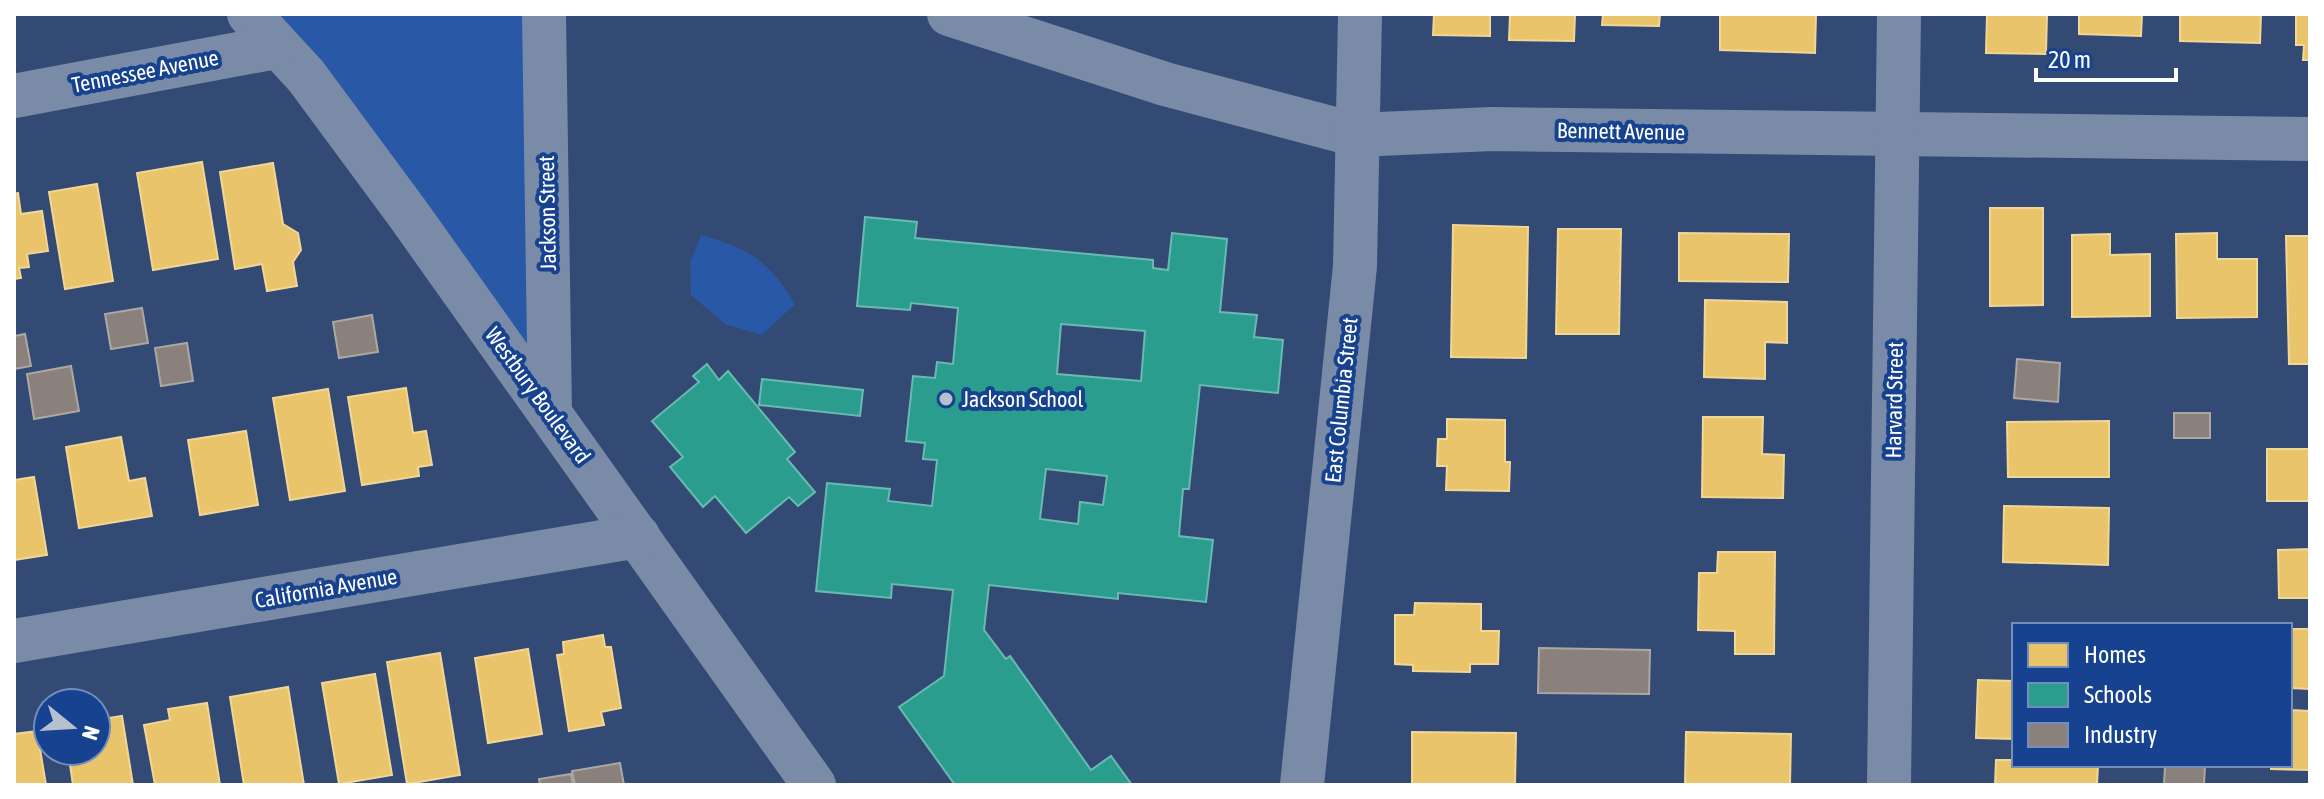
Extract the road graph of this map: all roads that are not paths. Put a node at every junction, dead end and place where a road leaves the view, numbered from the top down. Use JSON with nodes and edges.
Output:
{"nodes":[{"id":1,"x":544,"y":14,"type":"edge"},
{"id":2,"x":949,"y":14,"type":"edge"},
{"id":3,"x":1360,"y":14,"type":"edge"},
{"id":4,"x":1899,"y":14,"type":"edge"},
{"id":5,"x":263,"y":30,"type":"edge"},
{"id":6,"x":14,"y":96,"type":"edge"},
{"id":7,"x":1357,"y":135,"type":"junction"},
{"id":8,"x":1898,"y":135,"type":"junction"},
{"id":9,"x":2310,"y":139,"type":"edge"},
{"id":10,"x":550,"y":412,"type":"junction"},
{"id":11,"x":638,"y":536,"type":"junction"},
{"id":12,"x":14,"y":641,"type":"edge"},
{"id":13,"x":814,"y":785,"type":"edge"},
{"id":14,"x":1302,"y":785,"type":"edge"},
{"id":15,"x":1889,"y":785,"type":"edge"}],
"edges":[{"from":1,"to":10,"type":"street","name":"Jackson Street"},
{"from":2,"to":7,"type":"street","name":"Bennett Avenue"},
{"from":3,"to":7,"type":"street","name":"East Columbia Street"},
{"from":4,"to":8,"type":"street","name":"Harvard Street"},
{"from":5,"to":6,"type":"street","name":"Tennessee Avenue"},
{"from":5,"to":10,"type":"street","name":"Westbury Boulevard"},
{"from":7,"to":8,"type":"street","name":"Bennett Avenue"},
{"from":7,"to":14,"type":"street","name":"East Columbia Street"},
{"from":8,"to":9,"type":"street","name":"Bennett Avenue"},
{"from":8,"to":15,"type":"street","name":"Harvard Street"},
{"from":10,"to":11,"type":"street","name":"Westbury Boulevard"},
{"from":11,"to":12,"type":"street","name":"California Avenue"},
{"from":11,"to":13,"type":"street","name":"Westbury Boulevard"}]}
